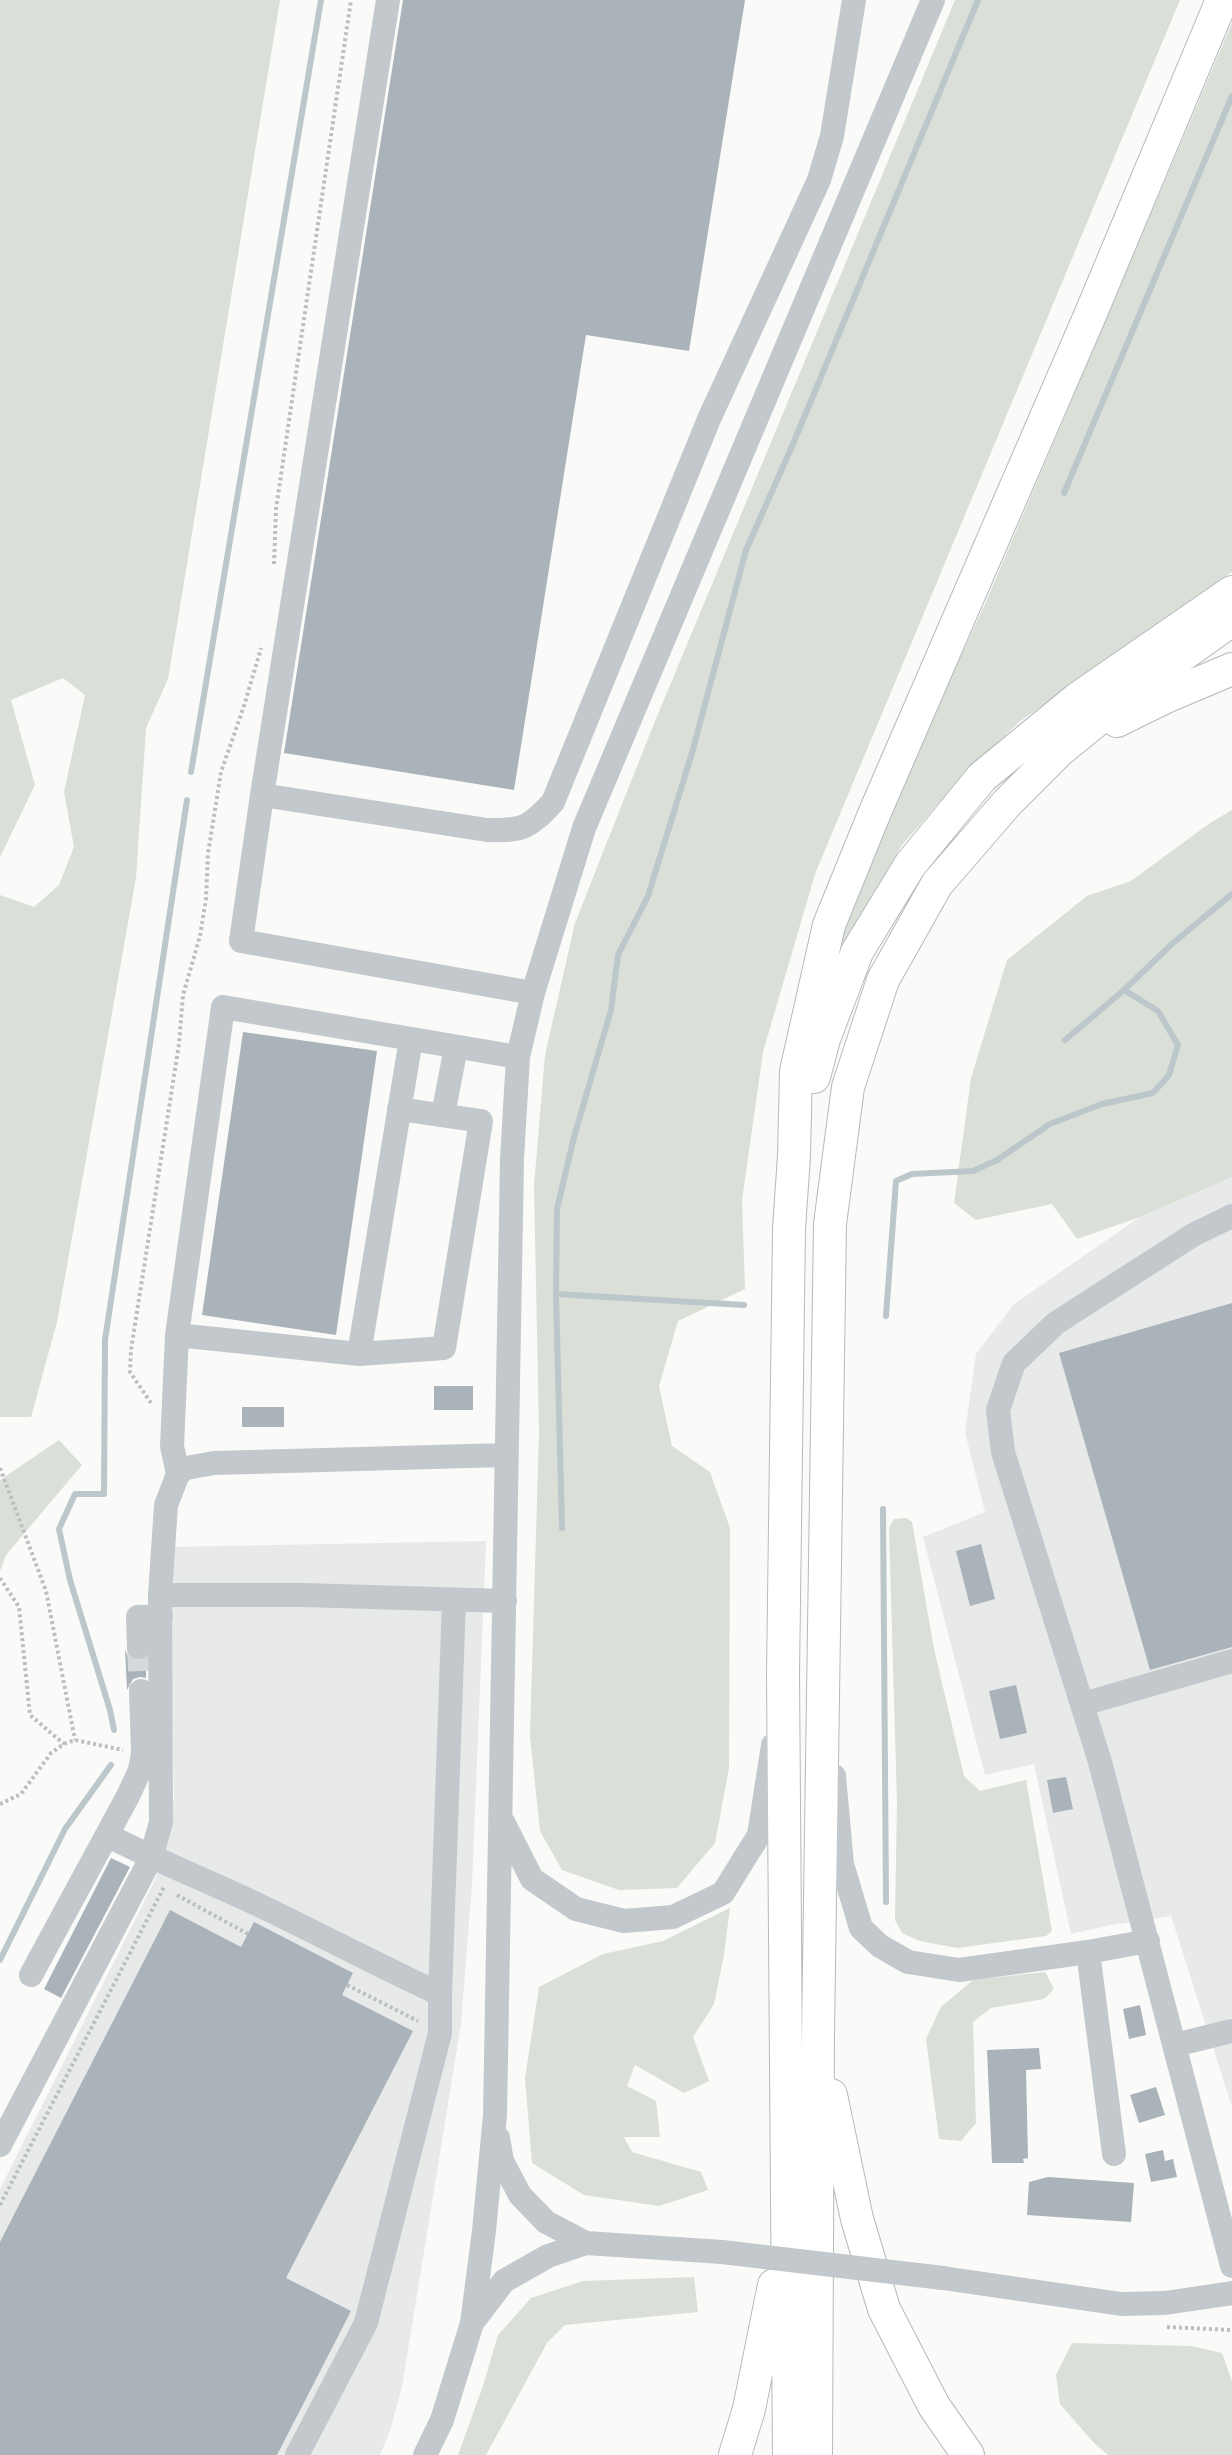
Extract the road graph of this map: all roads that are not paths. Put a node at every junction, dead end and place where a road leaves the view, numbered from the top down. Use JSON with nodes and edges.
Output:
{"nodes":[{"id":1,"x":388,"y":0,"type":"edge"},
{"id":2,"x":854,"y":0,"type":"edge"},
{"id":3,"x":933,"y":0,"type":"edge"},
{"id":4,"x":1222,"y":0,"type":"edge"},
{"id":5,"x":1232,"y":592,"type":"edge"},
{"id":6,"x":1232,"y":620,"type":"edge"},
{"id":7,"x":1232,"y":669,"type":"edge"},
{"id":8,"x":1060,"y":750,"type":"junction"},
{"id":9,"x":262,"y":795,"type":"junction"},
{"id":10,"x":533,"y":993,"type":"junction"},
{"id":11,"x":411,"y":1039,"type":"junction"},
{"id":12,"x":456,"y":1047,"type":"junction"},
{"id":13,"x":518,"y":1057,"type":"junction"},
{"id":14,"x":399,"y":1108,"type":"junction"},
{"id":15,"x":442,"y":1115,"type":"junction"},
{"id":16,"x":795,"y":1156,"type":"junction"},
{"id":17,"x":1232,"y":1216,"type":"edge"},
{"id":18,"x":177,"y":1335,"type":"junction"},
{"id":19,"x":359,"y":1354,"type":"junction"},
{"id":20,"x":506,"y":1455,"type":"junction"},
{"id":21,"x":178,"y":1474,"type":"junction"},
{"id":22,"x":454,"y":1600,"type":"junction"},
{"id":23,"x":505,"y":1601,"type":"junction"},
{"id":24,"x":160,"y":1605,"type":"junction"},
{"id":25,"x":139,"y":1647,"type":"tunnel mouth"},
{"id":26,"x":1232,"y":1661,"type":"edge"},
{"id":27,"x":824,"y":1662,"type":"junction"},
{"id":28,"x":783,"y":1674,"type":"junction"},
{"id":29,"x":141,"y":1691,"type":"tunnel mouth"},
{"id":30,"x":1083,"y":1704,"type":"junction"},
{"id":31,"x":502,"y":1820,"type":"junction"},
{"id":32,"x":107,"y":1835,"type":"junction"},
{"id":33,"x":151,"y":1858,"type":"junction"},
{"id":34,"x":1148,"y":1941,"type":"junction"},
{"id":35,"x":1088,"y":1952,"type":"junction"},
{"id":36,"x":31,"y":1975,"type":"dead end"},
{"id":37,"x":440,"y":1994,"type":"junction"},
{"id":38,"x":1232,"y":2031,"type":"edge"},
{"id":39,"x":818,"y":2034,"type":"junction"},
{"id":40,"x":1175,"y":2045,"type":"junction"},
{"id":41,"x":495,"y":2115,"type":"junction"},
{"id":42,"x":0,"y":2145,"type":"edge"},
{"id":43,"x":1114,"y":2154,"type":"dead end"},
{"id":44,"x":786,"y":2225,"type":"junction"},
{"id":45,"x":586,"y":2243,"type":"junction"},
{"id":46,"x":1232,"y":2266,"type":"edge"},
{"id":47,"x":1232,"y":2293,"type":"edge"},
{"id":48,"x":472,"y":2323,"type":"junction"},
{"id":49,"x":297,"y":2455,"type":"edge"},
{"id":50,"x":424,"y":2455,"type":"edge"},
{"id":51,"x":735,"y":2455,"type":"edge"},
{"id":52,"x":789,"y":2455,"type":"edge"},
{"id":53,"x":816,"y":2455,"type":"edge"},
{"id":54,"x":968,"y":2455,"type":"edge"}],
"edges":[{"from":1,"to":9,"type":"street"},
{"from":2,"to":9,"type":"street"},
{"from":3,"to":10,"type":"street"},
{"from":4,"to":16,"type":"main road"},
{"from":5,"to":16,"type":"main road"},
{"from":6,"to":8,"type":"main road"},
{"from":7,"to":8,"type":"main road"},
{"from":8,"to":27,"type":"main road"},
{"from":9,"to":10,"type":"street"},
{"from":10,"to":13,"type":"street"},
{"from":11,"to":12,"type":"street"},
{"from":11,"to":14,"type":"street"},
{"from":11,"to":18,"type":"street"},
{"from":12,"to":13,"type":"street"},
{"from":12,"to":15,"type":"street"},
{"from":13,"to":20,"type":"street"},
{"from":14,"to":15,"type":"street"},
{"from":14,"to":19,"type":"street"},
{"from":15,"to":19,"type":"street"},
{"from":16,"to":28,"type":"main road"},
{"from":17,"to":30,"type":"street"},
{"from":18,"to":19,"type":"street"},
{"from":18,"to":21,"type":"street"},
{"from":20,"to":21,"type":"street"},
{"from":20,"to":23,"type":"street"},
{"from":21,"to":24,"type":"street"},
{"from":22,"to":23,"type":"street"},
{"from":22,"to":24,"type":"street"},
{"from":22,"to":37,"type":"street"},
{"from":23,"to":31,"type":"street"},
{"from":24,"to":25,"type":"street"},
{"from":24,"to":33,"type":"street"},
{"from":26,"to":30,"type":"street"},
{"from":27,"to":35,"type":"street"},
{"from":27,"to":39,"type":"main road"},
{"from":28,"to":31,"type":"street"},
{"from":28,"to":44,"type":"main road"},
{"from":29,"to":32,"type":"street"},
{"from":30,"to":34,"type":"street"},
{"from":31,"to":41,"type":"street"},
{"from":32,"to":33,"type":"street"},
{"from":32,"to":36,"type":"street"},
{"from":33,"to":37,"type":"street"},
{"from":33,"to":42,"type":"street"},
{"from":34,"to":35,"type":"street"},
{"from":34,"to":40,"type":"street"},
{"from":35,"to":43,"type":"street"},
{"from":37,"to":49,"type":"street"},
{"from":38,"to":40,"type":"street"},
{"from":39,"to":53,"type":"main road"},
{"from":39,"to":54,"type":"main road"},
{"from":40,"to":46,"type":"street"},
{"from":41,"to":45,"type":"street"},
{"from":41,"to":48,"type":"street"},
{"from":44,"to":51,"type":"main road"},
{"from":44,"to":52,"type":"main road"},
{"from":45,"to":47,"type":"street","bridge":true},
{"from":45,"to":48,"type":"street"},
{"from":48,"to":50,"type":"street"}]}
